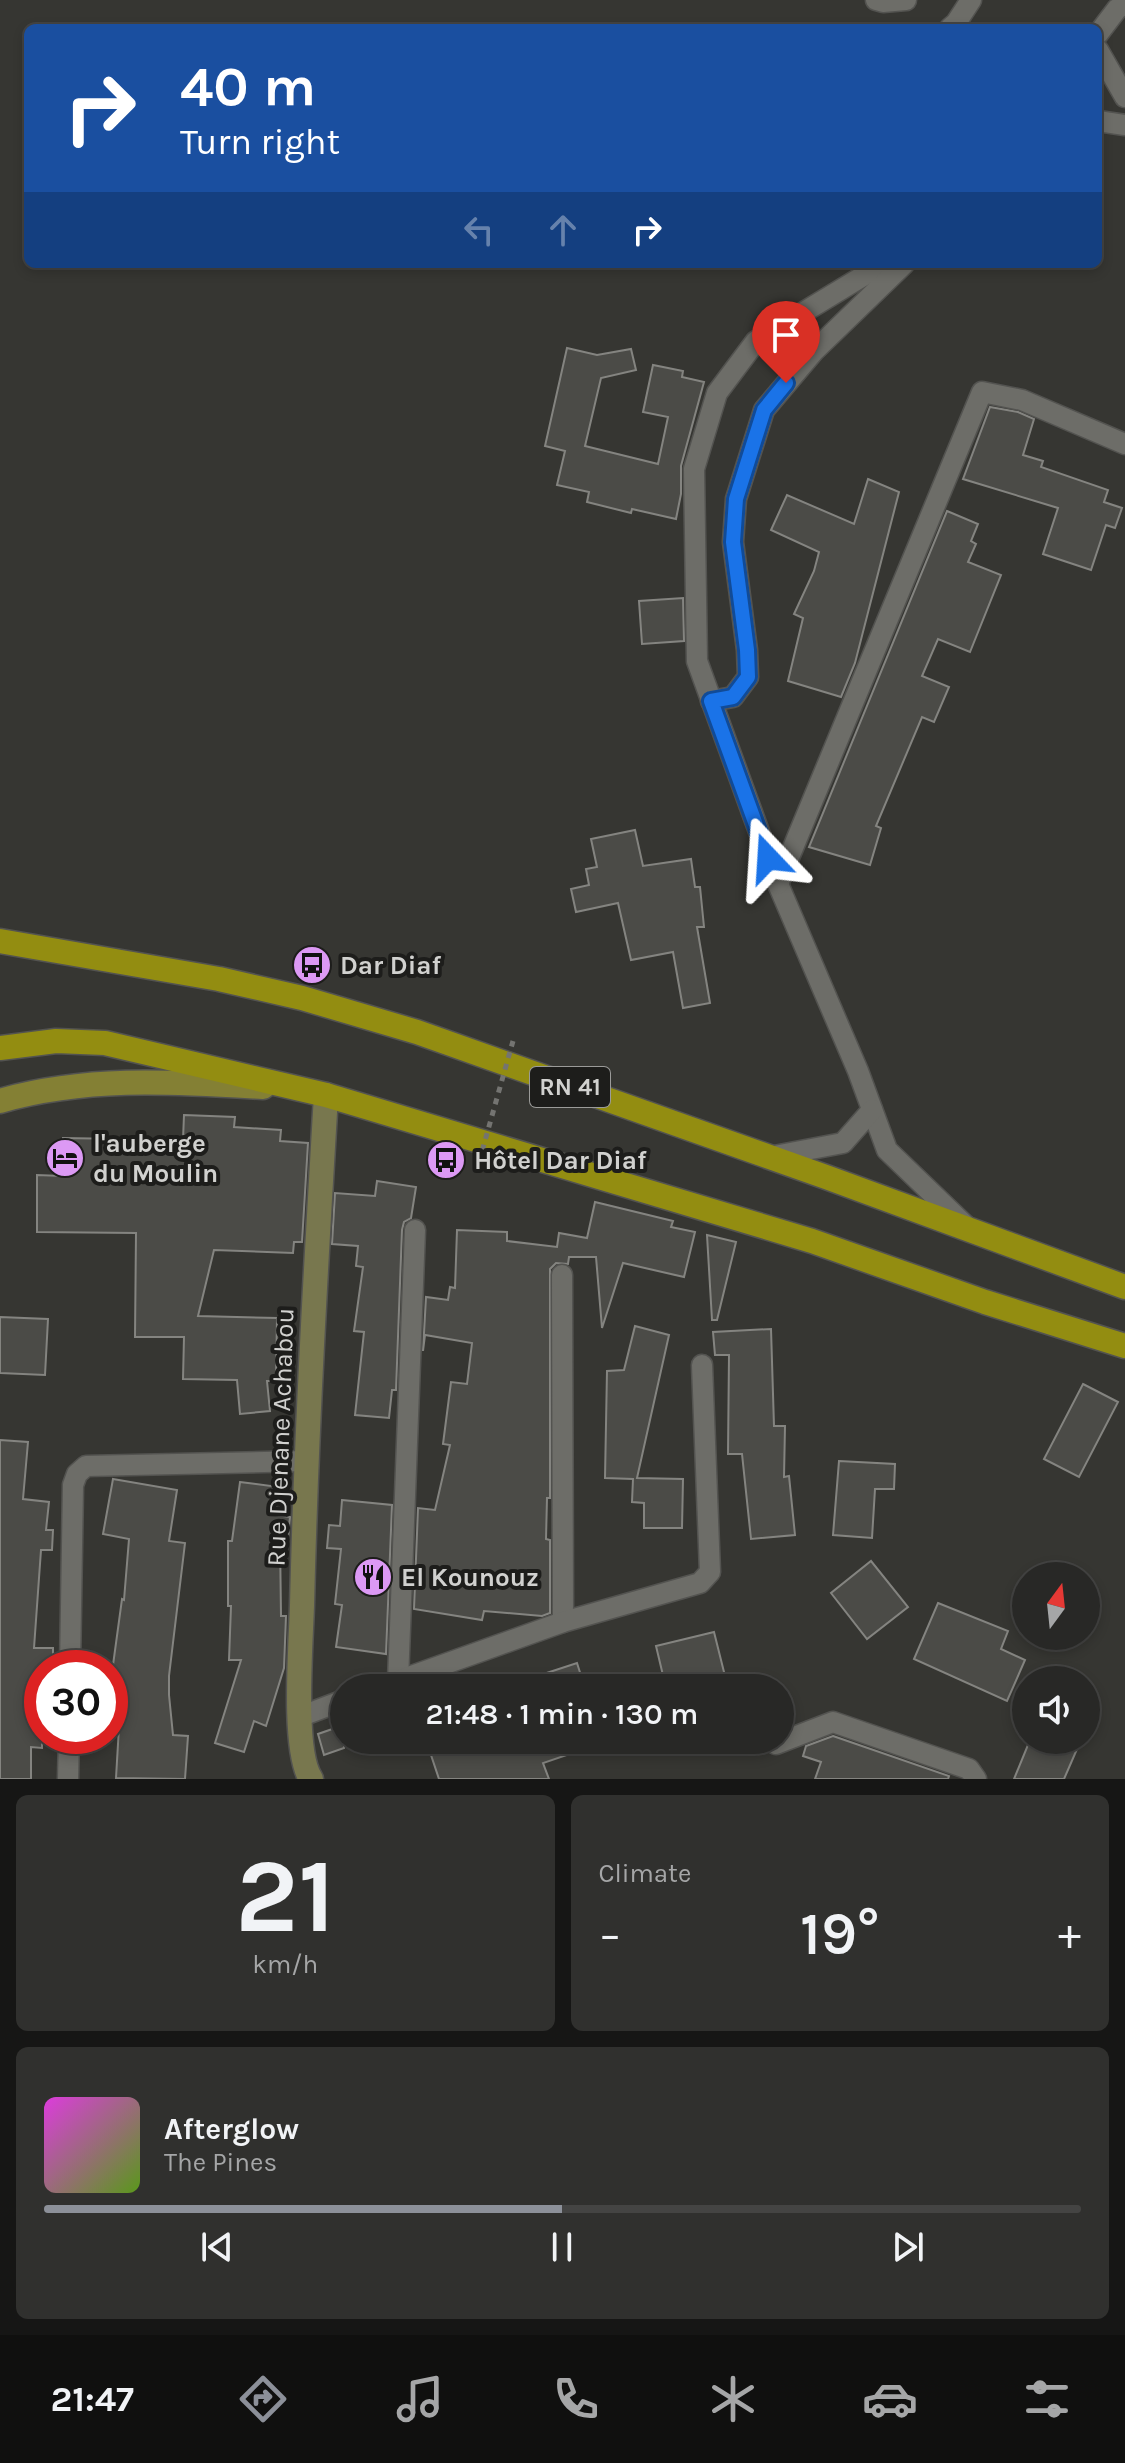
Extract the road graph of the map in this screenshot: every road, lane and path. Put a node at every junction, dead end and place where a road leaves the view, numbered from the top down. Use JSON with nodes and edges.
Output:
{"nodes":[{"id":1,"x":876,"y":0,"type":"edge"},
{"id":2,"x":906,"y":0,"type":"edge"},
{"id":3,"x":971,"y":0,"type":"edge"},
{"id":4,"x":1119,"y":9,"type":"edge"},
{"id":5,"x":953,"y":24,"type":"edge"},
{"id":6,"x":1102,"y":29,"type":"edge"},
{"id":7,"x":1102,"y":57,"type":"edge"},
{"id":8,"x":1125,"y":97,"type":"edge"},
{"id":9,"x":1102,"y":122,"type":"edge"},
{"id":10,"x":1125,"y":125,"type":"edge"},
{"id":11,"x":876,"y":268,"type":"edge"},
{"id":12,"x":900,"y":268,"type":"edge"},
{"id":13,"x":1125,"y":444,"type":"edge"},
{"id":14,"x":711,"y":701,"type":"junction"},
{"id":15,"x":778,"y":884,"type":"junction"},
{"id":16,"x":0,"y":941,"type":"edge"},
{"id":17,"x":513,"y":1041,"type":"dead end"},
{"id":18,"x":0,"y":1048,"type":"edge"},
{"id":19,"x":301,"y":1089,"type":"junction"},
{"id":20,"x":326,"y":1095,"type":"junction"},
{"id":21,"x":0,"y":1101,"type":"edge"},
{"id":22,"x":872,"y":1110,"type":"junction"},
{"id":23,"x":769,"y":1157,"type":"junction"},
{"id":24,"x":479,"y":1162,"type":"dead end"},
{"id":25,"x":415,"y":1230,"type":"dead end"},
{"id":26,"x":971,"y":1231,"type":"junction"},
{"id":27,"x":562,"y":1275,"type":"dead end"},
{"id":28,"x":1125,"y":1287,"type":"edge"},
{"id":29,"x":1125,"y":1346,"type":"edge"},
{"id":30,"x":702,"y":1365,"type":"dead end"},
{"id":31,"x":306,"y":1461,"type":"junction"},
{"id":32,"x":563,"y":1622,"type":"junction"},
{"id":33,"x":70,"y":1650,"type":"edge"},
{"id":34,"x":398,"y":1674,"type":"edge"},
{"id":35,"x":418,"y":1674,"type":"edge"},
{"id":36,"x":330,"y":1705,"type":"edge"},
{"id":37,"x":299,"y":1717,"type":"junction"},
{"id":38,"x":794,"y":1737,"type":"edge"},
{"id":39,"x":69,"y":1754,"type":"edge"},
{"id":40,"x":302,"y":1776,"type":"edge"},
{"id":41,"x":68,"y":1779,"type":"edge"},
{"id":42,"x":976,"y":1779,"type":"edge"}],
"edges":[{"from":1,"to":2,"type":"street"},
{"from":3,"to":5,"type":"street"},
{"from":4,"to":6,"type":"street"},
{"from":7,"to":8,"type":"street"},
{"from":9,"to":10,"type":"street"},
{"from":11,"to":14,"type":"street"},
{"from":12,"to":14,"type":"street"},
{"from":13,"to":15,"type":"street"},
{"from":14,"to":15,"type":"street"},
{"from":15,"to":22,"type":"street"},
{"from":16,"to":23,"type":"highway","number":"RN 41"},
{"from":17,"to":24,"type":"path","bridge":true},
{"from":18,"to":19,"type":"highway"},
{"from":19,"to":20,"type":"highway"},
{"from":19,"to":21,"type":"main road"},
{"from":20,"to":29,"type":"highway"},
{"from":20,"to":31,"type":"main road","name":"Rue Djenane Achabou"},
{"from":22,"to":23,"type":"street"},
{"from":22,"to":26,"type":"street"},
{"from":23,"to":26,"type":"highway","number":"RN 41"},
{"from":25,"to":34,"type":"street"},
{"from":26,"to":28,"type":"highway","number":"RN 41"},
{"from":27,"to":32,"type":"street"},
{"from":30,"to":32,"type":"street"},
{"from":31,"to":33,"type":"street"},
{"from":31,"to":37,"type":"main road","name":"Rue Djenane Achabou"},
{"from":32,"to":35,"type":"street"},
{"from":36,"to":37,"type":"street"},
{"from":37,"to":40,"type":"main road","name":"Rue Djenane Achabou"},
{"from":38,"to":42,"type":"street"},
{"from":39,"to":41,"type":"street"}]}
